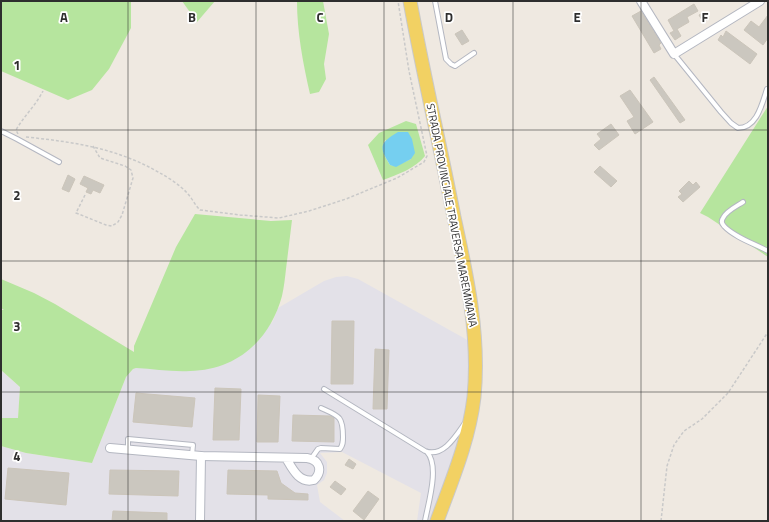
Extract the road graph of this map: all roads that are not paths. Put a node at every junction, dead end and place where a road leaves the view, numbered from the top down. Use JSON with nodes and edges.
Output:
{"nodes":[{"id":1,"x":410,"y":1,"type":"edge"},
{"id":2,"x":435,"y":1,"type":"edge"},
{"id":3,"x":641,"y":1,"type":"edge"},
{"id":4,"x":760,"y":1,"type":"edge"},
{"id":5,"x":474,"y":53,"type":"dead end"},
{"id":6,"x":674,"y":54,"type":"junction"},
{"id":7,"x":767,"y":89,"type":"dead end"},
{"id":8,"x":1,"y":131,"type":"edge"},
{"id":9,"x":59,"y":162,"type":"dead end"},
{"id":10,"x":743,"y":202,"type":"dead end"},
{"id":11,"x":768,"y":252,"type":"edge"},
{"id":12,"x":324,"y":389,"type":"dead end"},
{"id":13,"x":321,"y":408,"type":"dead end"},
{"id":14,"x":471,"y":416,"type":"junction"},
{"id":15,"x":110,"y":448,"type":"dead end"},
{"id":16,"x":425,"y":451,"type":"junction"},
{"id":17,"x":201,"y":456,"type":"junction"},
{"id":18,"x":286,"y":458,"type":"junction"},
{"id":19,"x":311,"y":458,"type":"junction"},
{"id":20,"x":200,"y":521,"type":"edge"},
{"id":21,"x":425,"y":521,"type":"edge"},
{"id":22,"x":438,"y":521,"type":"edge"}],
"edges":[{"from":1,"to":14,"type":"main road","name":"STRADA PROVINCIALE TRAVERSA MAREMMANA"},
{"from":2,"to":5,"type":"lane"},
{"from":3,"to":6,"type":"street"},
{"from":4,"to":6,"type":"street"},
{"from":6,"to":7,"type":"lane"},
{"from":8,"to":9,"type":"lane"},
{"from":10,"to":11,"type":"lane"},
{"from":12,"to":16,"type":"lane"},
{"from":13,"to":19,"type":"lane"},
{"from":14,"to":16,"type":"lane"},
{"from":14,"to":22,"type":"main road","name":"STRADA PROVINCIALE TRAVERSA MAREMMANA"},
{"from":15,"to":17,"type":"street"},
{"from":16,"to":21,"type":"lane"},
{"from":17,"to":18,"type":"street"},
{"from":17,"to":20,"type":"street"},
{"from":18,"to":19,"type":"street"},
{"from":18,"to":19,"type":"street"}]}
